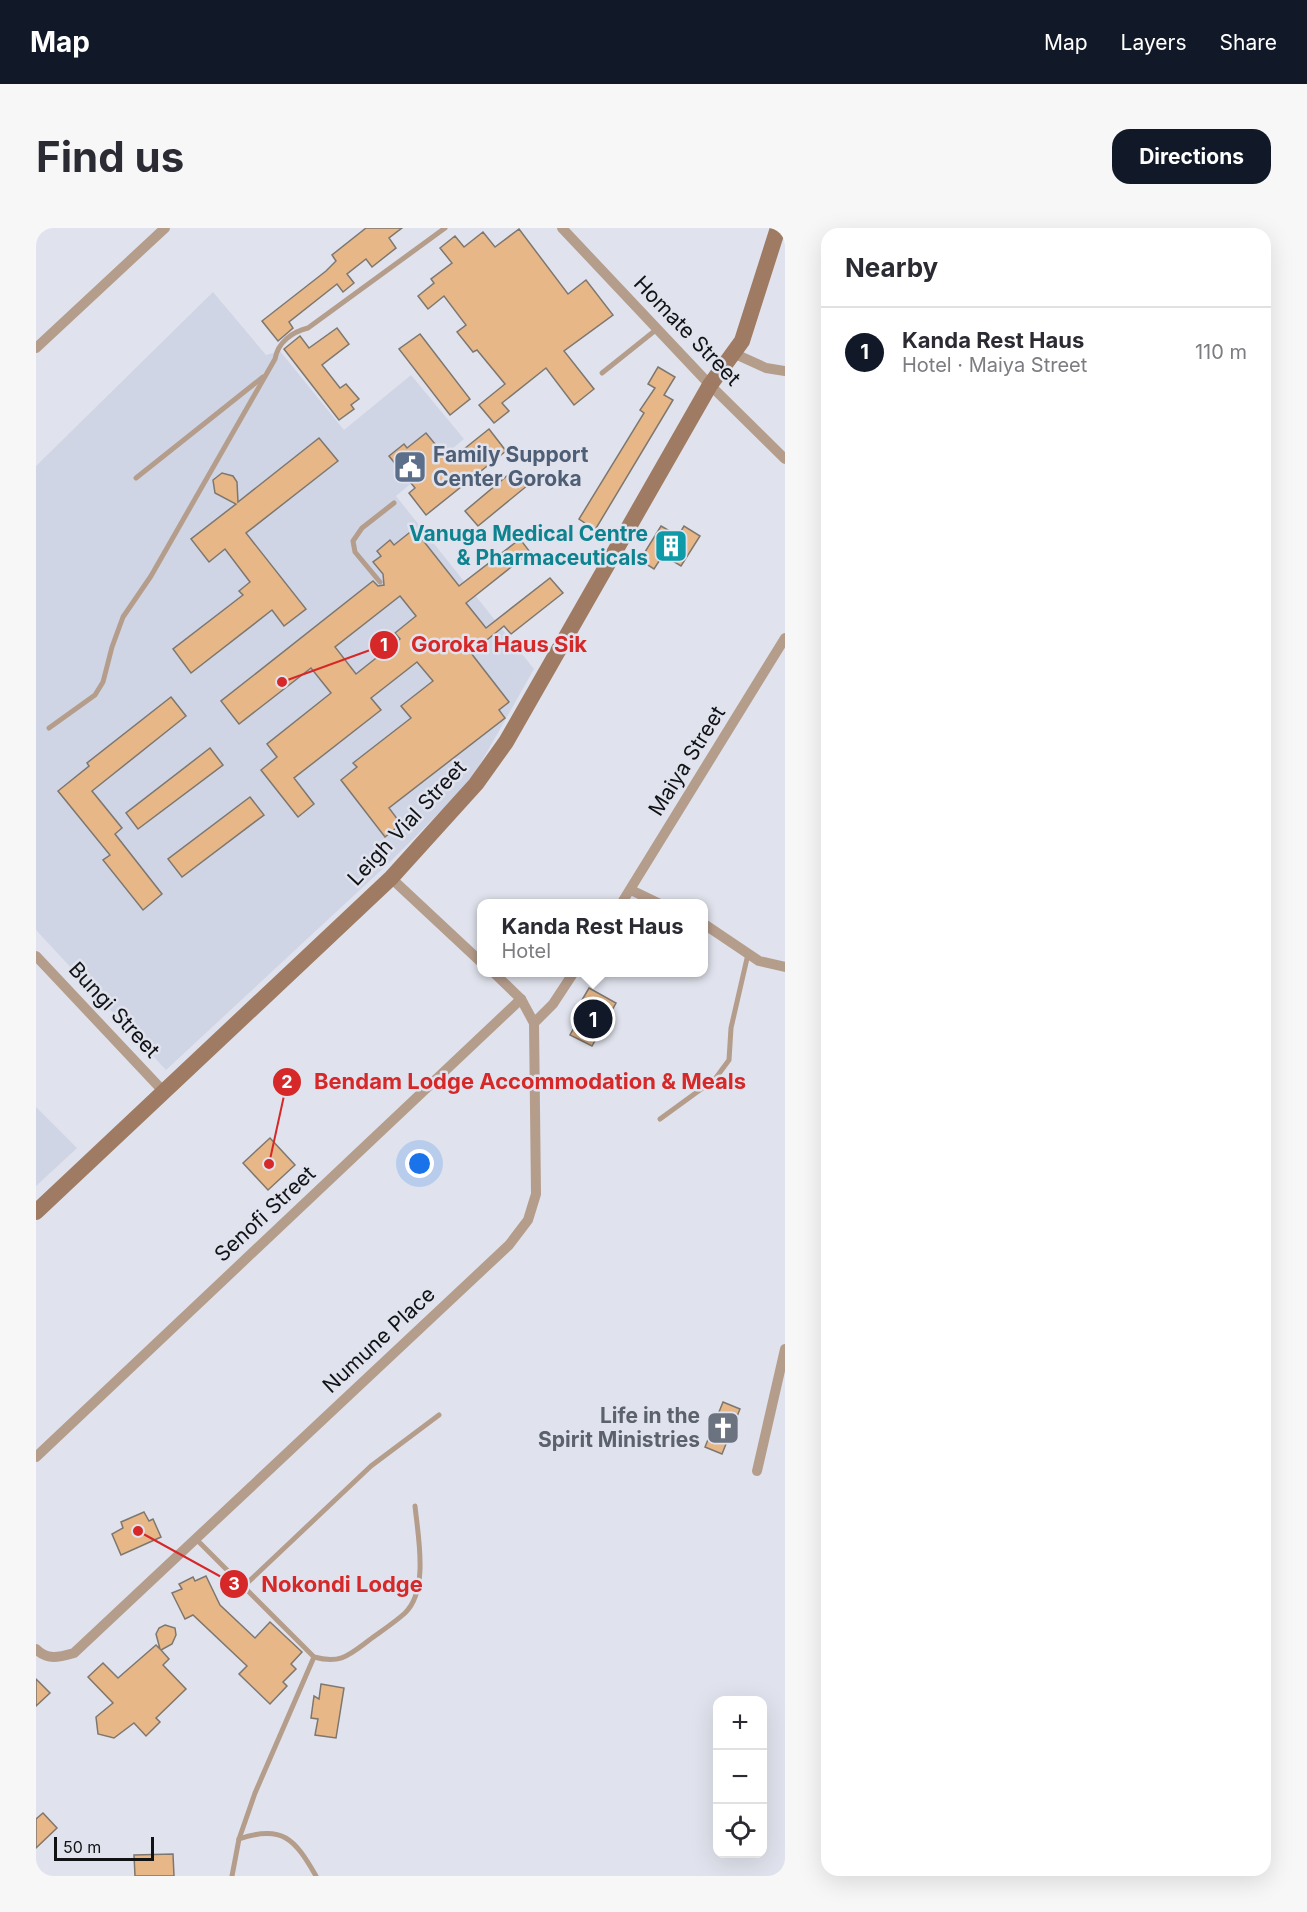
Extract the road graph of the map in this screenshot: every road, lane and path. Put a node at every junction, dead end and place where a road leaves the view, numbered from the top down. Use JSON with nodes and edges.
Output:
{"nodes":[{"id":1,"x":165,"y":228,"type":"edge"},
{"id":2,"x":445,"y":228,"type":"edge"},
{"id":3,"x":562,"y":228,"type":"edge"},
{"id":4,"x":778,"y":228,"type":"edge"},
{"id":5,"x":657,"y":329,"type":"junction"},
{"id":6,"x":36,"y":348,"type":"edge"},
{"id":7,"x":733,"y":353,"type":"junction"},
{"id":8,"x":785,"y":371,"type":"edge"},
{"id":9,"x":602,"y":372,"type":"dead end"},
{"id":10,"x":267,"y":374,"type":"junction"},
{"id":11,"x":710,"y":385,"type":"junction"},
{"id":12,"x":785,"y":459,"type":"edge"},
{"id":13,"x":136,"y":477,"type":"dead end"},
{"id":14,"x":394,"y":503,"type":"dead end"},
{"id":15,"x":380,"y":582,"type":"dead end"},
{"id":16,"x":785,"y":638,"type":"edge"},
{"id":17,"x":49,"y":728,"type":"dead end"},
{"id":18,"x":391,"y":878,"type":"junction"},
{"id":19,"x":631,"y":890,"type":"junction"},
{"id":20,"x":624,"y":899,"type":"edge"},
{"id":21,"x":651,"y":899,"type":"edge"},
{"id":22,"x":708,"y":927,"type":"edge"},
{"id":23,"x":748,"y":954,"type":"junction"},
{"id":24,"x":36,"y":956,"type":"edge"},
{"id":25,"x":477,"y":958,"type":"edge"},
{"id":26,"x":785,"y":967,"type":"edge"},
{"id":27,"x":498,"y":977,"type":"edge"},
{"id":28,"x":571,"y":977,"type":"edge"},
{"id":29,"x":521,"y":999,"type":"junction"},
{"id":30,"x":534,"y":1023,"type":"junction"},
{"id":31,"x":164,"y":1092,"type":"junction"},
{"id":32,"x":660,"y":1119,"type":"dead end"},
{"id":33,"x":36,"y":1212,"type":"edge"},
{"id":34,"x":785,"y":1349,"type":"edge"},
{"id":35,"x":439,"y":1415,"type":"dead end"},
{"id":36,"x":36,"y":1457,"type":"edge"},
{"id":37,"x":757,"y":1471,"type":"dead end"},
{"id":38,"x":415,"y":1506,"type":"dead end"},
{"id":39,"x":196,"y":1539,"type":"junction"},
{"id":40,"x":243,"y":1587,"type":"junction"},
{"id":41,"x":36,"y":1649,"type":"edge"},
{"id":42,"x":314,"y":1657,"type":"junction"},
{"id":43,"x":239,"y":1839,"type":"junction"},
{"id":44,"x":232,"y":1876,"type":"edge"},
{"id":45,"x":316,"y":1876,"type":"edge"}],
"edges":[{"from":1,"to":6,"type":"street"},
{"from":2,"to":10,"type":"lane"},
{"from":3,"to":5,"type":"street","name":"Homate Street"},
{"from":4,"to":7,"type":"street","name":"Leigh Vial Street"},
{"from":5,"to":9,"type":"lane"},
{"from":5,"to":11,"type":"street","name":"Homate Street"},
{"from":7,"to":8,"type":"street"},
{"from":7,"to":11,"type":"street","name":"Leigh Vial Street"},
{"from":10,"to":13,"type":"lane"},
{"from":10,"to":17,"type":"lane"},
{"from":11,"to":12,"type":"street","name":"Homate Street"},
{"from":11,"to":18,"type":"street","name":"Leigh Vial Street"},
{"from":14,"to":15,"type":"lane"},
{"from":16,"to":19,"type":"street","name":"Maiya Street"},
{"from":18,"to":25,"type":"street"},
{"from":18,"to":31,"type":"street","name":"Leigh Vial Street"},
{"from":19,"to":20,"type":"street","name":"Maiya Street"},
{"from":19,"to":21,"type":"street"},
{"from":22,"to":23,"type":"street"},
{"from":23,"to":26,"type":"street"},
{"from":23,"to":32,"type":"lane"},
{"from":24,"to":31,"type":"street","name":"Bungi Street"},
{"from":27,"to":29,"type":"street","name":"Numune Place"},
{"from":28,"to":30,"type":"street"},
{"from":29,"to":30,"type":"street","name":"Numune Place"},
{"from":29,"to":36,"type":"street","name":"Senofi Street"},
{"from":30,"to":39,"type":"street","name":"Numune Place"},
{"from":31,"to":33,"type":"street","name":"Leigh Vial Street"},
{"from":34,"to":37,"type":"street"},
{"from":35,"to":40,"type":"lane"},
{"from":38,"to":42,"type":"lane"},
{"from":39,"to":40,"type":"lane"},
{"from":39,"to":41,"type":"street","name":"Numune Place"},
{"from":40,"to":42,"type":"lane"},
{"from":42,"to":43,"type":"lane"},
{"from":43,"to":44,"type":"lane"},
{"from":43,"to":45,"type":"lane"}]}
